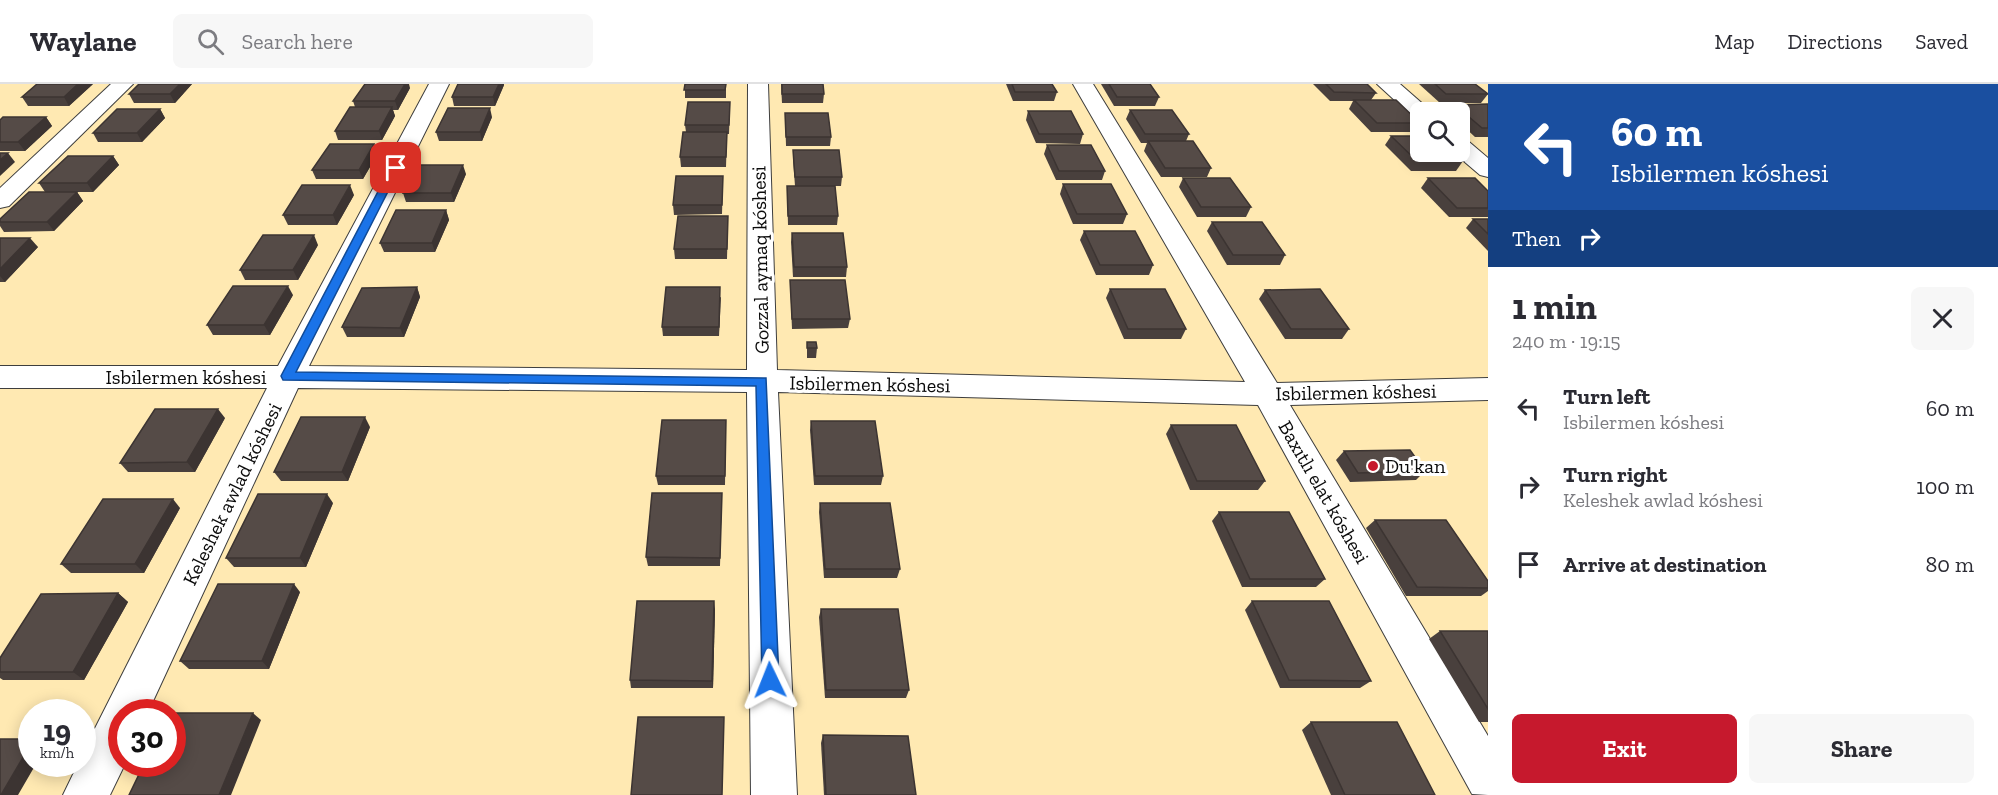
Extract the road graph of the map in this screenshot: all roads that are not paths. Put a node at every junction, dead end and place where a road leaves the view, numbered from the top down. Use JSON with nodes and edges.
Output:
{"nodes":[{"id":1,"x":123,"y":84,"type":"edge"},
{"id":2,"x":439,"y":84,"type":"edge"},
{"id":3,"x":758,"y":84,"type":"edge"},
{"id":4,"x":1083,"y":84,"type":"edge"},
{"id":5,"x":1387,"y":84,"type":"edge"},
{"id":6,"x":1410,"y":103,"type":"edge"},
{"id":7,"x":1470,"y":155,"type":"edge"},
{"id":8,"x":1488,"y":170,"type":"edge"},
{"id":9,"x":0,"y":201,"type":"edge"},
{"id":10,"x":288,"y":376,"type":"junction"},
{"id":11,"x":0,"y":377,"type":"edge"},
{"id":12,"x":762,"y":381,"type":"junction"},
{"id":13,"x":1488,"y":389,"type":"edge"},
{"id":14,"x":1268,"y":394,"type":"junction"},
{"id":15,"x":132,"y":699,"type":"edge"},
{"id":16,"x":108,"y":750,"type":"edge"},
{"id":17,"x":1488,"y":778,"type":"edge"},
{"id":18,"x":86,"y":795,"type":"edge"},
{"id":19,"x":774,"y":795,"type":"edge"}],
"edges":[{"from":1,"to":9,"type":"street"},
{"from":2,"to":10,"type":"street","name":"Keleshek awlad kóshesi"},
{"from":3,"to":12,"type":"street","name":"Gozzal aymaq kóshesi"},
{"from":4,"to":14,"type":"street","name":"Baxıtlı elat kóshesi"},
{"from":5,"to":6,"type":"street"},
{"from":7,"to":8,"type":"street"},
{"from":10,"to":11,"type":"street","name":"Isbilermen kóshesi"},
{"from":10,"to":12,"type":"street","name":"Isbilermen kóshesi"},
{"from":10,"to":15,"type":"street","name":"Keleshek awlad kóshesi"},
{"from":12,"to":14,"type":"street","name":"Isbilermen kóshesi"},
{"from":12,"to":19,"type":"street","name":"Gozzal aymaq kóshesi"},
{"from":13,"to":14,"type":"street","name":"Isbilermen kóshesi"},
{"from":14,"to":17,"type":"street","name":"Baxıtlı elat kóshesi"},
{"from":16,"to":18,"type":"street"}]}
